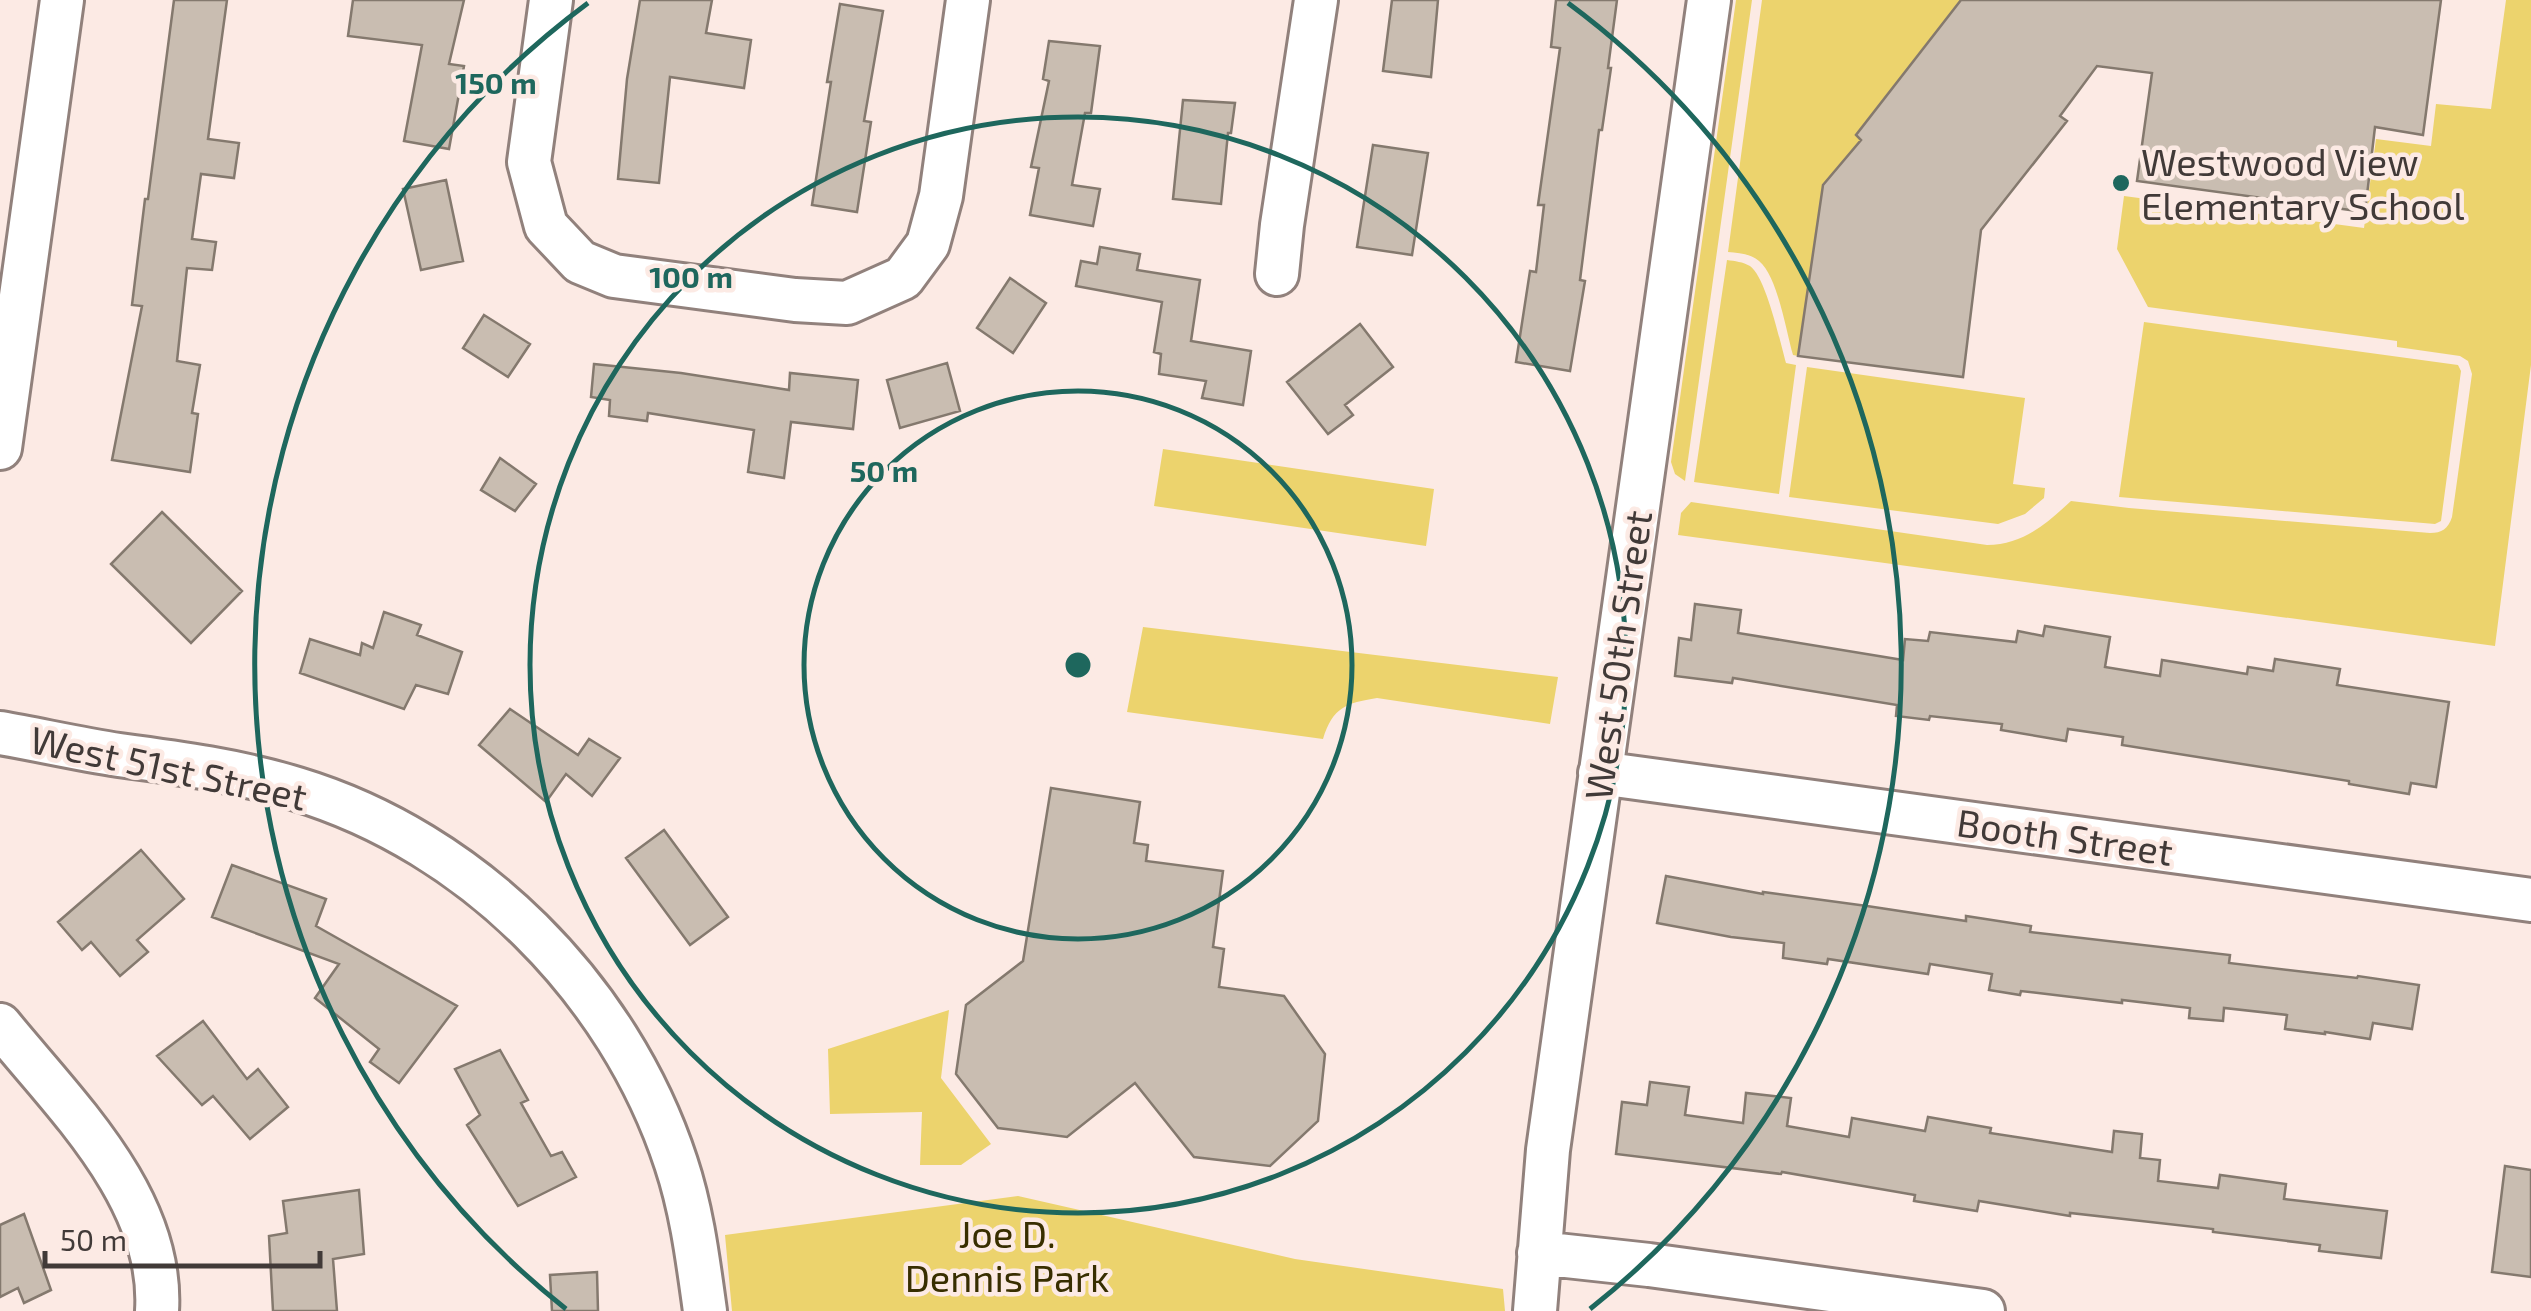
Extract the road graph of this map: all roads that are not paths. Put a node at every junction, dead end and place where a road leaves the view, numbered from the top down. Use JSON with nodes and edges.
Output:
{"nodes":[{"id":1,"x":62,"y":0,"type":"edge"},
{"id":2,"x":551,"y":0,"type":"edge"},
{"id":3,"x":968,"y":0,"type":"edge"},
{"id":4,"x":1316,"y":0,"type":"edge"},
{"id":5,"x":1710,"y":0,"type":"edge"},
{"id":6,"x":1277,"y":274,"type":"dead end"},
{"id":7,"x":0,"y":448,"type":"edge"},
{"id":8,"x":0,"y":733,"type":"edge"},
{"id":9,"x":1600,"y":773,"type":"junction"},
{"id":10,"x":2531,"y":900,"type":"edge"},
{"id":11,"x":0,"y":1026,"type":"edge"},
{"id":12,"x":1538,"y":1253,"type":"junction"},
{"id":13,"x":157,"y":1311,"type":"edge"},
{"id":14,"x":705,"y":1311,"type":"edge"},
{"id":15,"x":1535,"y":1311,"type":"edge"},
{"id":16,"x":1982,"y":1311,"type":"edge"}],
"edges":[{"from":1,"to":7,"type":"street"},
{"from":2,"to":3,"type":"street"},
{"from":4,"to":6,"type":"street"},
{"from":5,"to":9,"type":"street","name":"West 50th Street"},
{"from":8,"to":14,"type":"street","name":"West 51st Street"},
{"from":9,"to":10,"type":"street","name":"Booth Street"},
{"from":9,"to":12,"type":"street","name":"West 50th Street"},
{"from":11,"to":13,"type":"street"},
{"from":12,"to":15,"type":"street","name":"West 50th Street"},
{"from":12,"to":16,"type":"street"}]}
